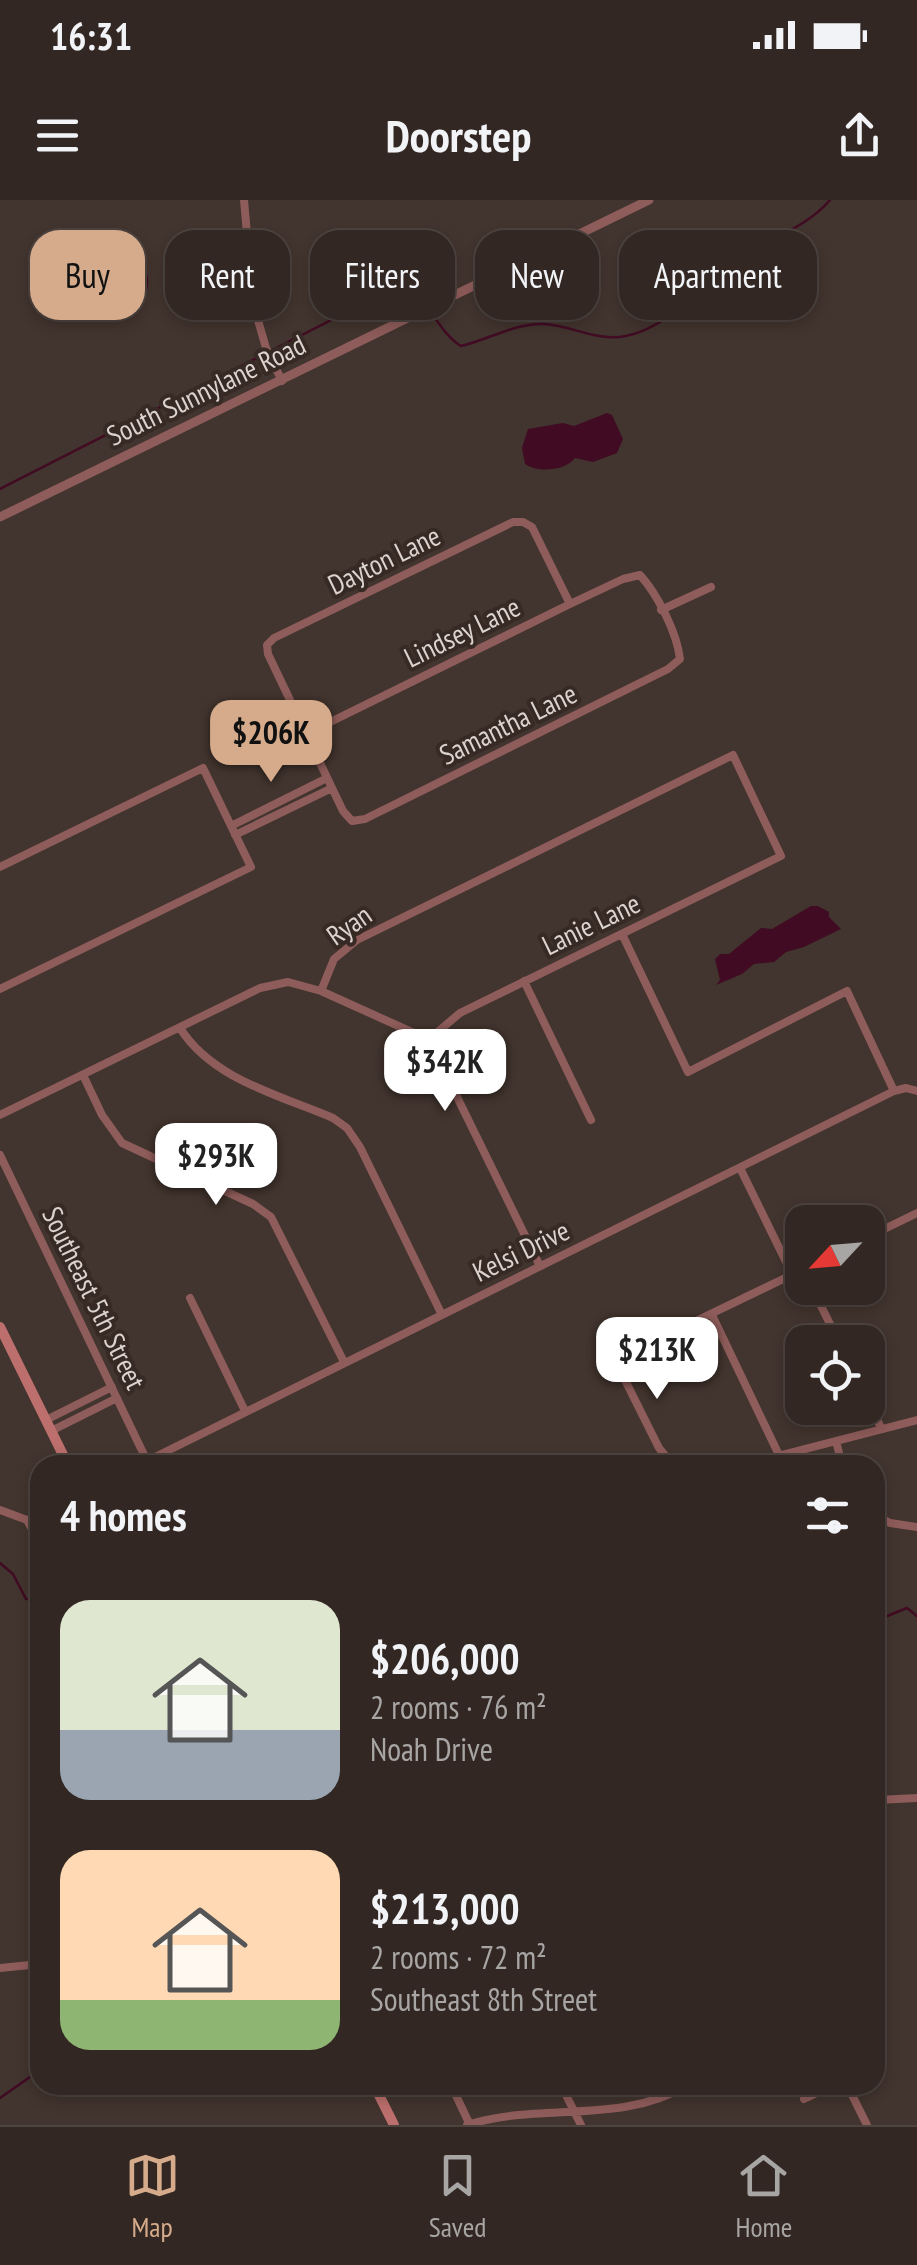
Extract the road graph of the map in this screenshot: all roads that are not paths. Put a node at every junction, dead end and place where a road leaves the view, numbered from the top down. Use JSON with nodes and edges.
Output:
{"nodes":[{"id":1,"x":244,"y":200,"type":"edge"},
{"id":2,"x":649,"y":200,"type":"edge"},
{"id":3,"x":282,"y":381,"type":"junction"},
{"id":4,"x":0,"y":517,"type":"edge"},
{"id":5,"x":711,"y":587,"type":"dead end"},
{"id":6,"x":570,"y":604,"type":"junction"},
{"id":7,"x":661,"y":610,"type":"junction"},
{"id":8,"x":306,"y":734,"type":"junction"},
{"id":9,"x":327,"y":778,"type":"junction"},
{"id":10,"x":332,"y":788,"type":"junction"},
{"id":11,"x":233,"y":830,"type":"junction"},
{"id":12,"x":781,"y":856,"type":"joint"},
{"id":13,"x":0,"y":868,"type":"edge"},
{"id":14,"x":622,"y":934,"type":"junction"},
{"id":15,"x":524,"y":981,"type":"junction"},
{"id":16,"x":0,"y":990,"type":"edge"},
{"id":17,"x":321,"y":991,"type":"junction"},
{"id":18,"x":180,"y":1028,"type":"junction"},
{"id":19,"x":427,"y":1041,"type":"junction"},
{"id":20,"x":83,"y":1075,"type":"junction"},
{"id":21,"x":894,"y":1091,"type":"junction"},
{"id":22,"x":917,"y":1092,"type":"edge"},
{"id":23,"x":0,"y":1115,"type":"edge"},
{"id":24,"x":591,"y":1120,"type":"dead end"},
{"id":25,"x":0,"y":1155,"type":"edge"},
{"id":26,"x":740,"y":1168,"type":"junction"},
{"id":27,"x":917,"y":1212,"type":"edge"},
{"id":28,"x":885,"y":1228,"type":"edge"},
{"id":29,"x":785,"y":1260,"type":"edge"},
{"id":30,"x":540,"y":1266,"type":"junction"},
{"id":31,"x":785,"y":1278,"type":"edge"},
{"id":32,"x":190,"y":1298,"type":"dead end"},
{"id":33,"x":442,"y":1314,"type":"junction"},
{"id":34,"x":712,"y":1315,"type":"junction"},
{"id":35,"x":0,"y":1327,"type":"edge"},
{"id":36,"x":344,"y":1362,"type":"junction"},
{"id":37,"x":112,"y":1387,"type":"junction"},
{"id":38,"x":117,"y":1398,"type":"junction"},
{"id":39,"x":245,"y":1411,"type":"junction"},
{"id":40,"x":917,"y":1420,"type":"edge"},
{"id":41,"x":48,"y":1425,"type":"junction"},
{"id":42,"x":880,"y":1425,"type":"edge"},
{"id":43,"x":881,"y":1428,"type":"junction"},
{"id":44,"x":836,"y":1440,"type":"junction"},
{"id":45,"x":63,"y":1455,"type":"edge"},
{"id":46,"x":144,"y":1455,"type":"edge"},
{"id":47,"x":159,"y":1455,"type":"edge"},
{"id":48,"x":664,"y":1455,"type":"edge"},
{"id":49,"x":779,"y":1455,"type":"joint"},
{"id":50,"x":840,"y":1455,"type":"edge"},
{"id":51,"x":0,"y":1510,"type":"edge"},
{"id":52,"x":27,"y":1520,"type":"junction"},
{"id":53,"x":885,"y":1520,"type":"edge"},
{"id":54,"x":30,"y":1522,"type":"edge"},
{"id":55,"x":30,"y":1526,"type":"edge"},
{"id":56,"x":917,"y":1527,"type":"edge"},
{"id":57,"x":917,"y":1798,"type":"edge"},
{"id":58,"x":885,"y":1800,"type":"edge"},
{"id":59,"x":30,"y":1965,"type":"edge"},
{"id":60,"x":0,"y":1968,"type":"edge"},
{"id":61,"x":379,"y":2095,"type":"edge"},
{"id":62,"x":456,"y":2095,"type":"edge"},
{"id":63,"x":566,"y":2095,"type":"edge"},
{"id":64,"x":662,"y":2095,"type":"edge"},
{"id":65,"x":813,"y":2095,"type":"edge"},
{"id":66,"x":853,"y":2095,"type":"edge"},
{"id":67,"x":804,"y":2099,"type":"dead end"},
{"id":68,"x":576,"y":2113,"type":"junction"},
{"id":69,"x":394,"y":2125,"type":"edge"},
{"id":70,"x":469,"y":2125,"type":"edge"},
{"id":71,"x":581,"y":2125,"type":"edge"},
{"id":72,"x":867,"y":2125,"type":"edge"}],
"edges":[{"from":1,"to":3,"type":"street"},
{"from":2,"to":3,"type":"street","name":"South Sunnylane Road"},
{"from":3,"to":4,"type":"street","name":"South Sunnylane Road"},
{"from":5,"to":7,"type":"street"},
{"from":6,"to":7,"type":"street","name":"Lindsey Lane"},
{"from":6,"to":8,"type":"street","name":"Lindsey Lane"},
{"from":6,"to":8,"type":"street","name":"Dayton Lane"},
{"from":7,"to":10,"type":"street","name":"Samantha Lane"},
{"from":8,"to":9,"type":"street"},
{"from":9,"to":10,"type":"street"},
{"from":9,"to":11,"type":"street"},
{"from":10,"to":11,"type":"street"},
{"from":11,"to":13,"type":"street"},
{"from":11,"to":16,"type":"street"},
{"from":12,"to":14,"type":"street","name":"Lanie Lane"},
{"from":12,"to":17,"type":"street","name":"Ryan"},
{"from":14,"to":15,"type":"street","name":"Lanie Lane"},
{"from":14,"to":21,"type":"street"},
{"from":15,"to":19,"type":"street","name":"Lanie Lane"},
{"from":15,"to":24,"type":"street"},
{"from":17,"to":18,"type":"street"},
{"from":17,"to":19,"type":"street"},
{"from":18,"to":20,"type":"street"},
{"from":18,"to":33,"type":"street"},
{"from":19,"to":30,"type":"street"},
{"from":20,"to":23,"type":"street"},
{"from":20,"to":36,"type":"street"},
{"from":21,"to":22,"type":"street","name":"Kelsi Drive"},
{"from":21,"to":26,"type":"street","name":"Kelsi Drive"},
{"from":25,"to":37,"type":"street","name":"Southeast 5th Street"},
{"from":26,"to":29,"type":"street"},
{"from":26,"to":30,"type":"street","name":"Kelsi Drive"},
{"from":27,"to":28,"type":"street"},
{"from":30,"to":33,"type":"street","name":"Kelsi Drive"},
{"from":31,"to":34,"type":"street"},
{"from":32,"to":39,"type":"street"},
{"from":33,"to":36,"type":"street","name":"Kelsi Drive"},
{"from":34,"to":48,"type":"street"},
{"from":34,"to":49,"type":"street"},
{"from":35,"to":41,"type":"main road"},
{"from":36,"to":39,"type":"street","name":"Kelsi Drive"},
{"from":37,"to":38,"type":"street","name":"Southeast 5th Street"},
{"from":37,"to":41,"type":"street"},
{"from":38,"to":41,"type":"street"},
{"from":38,"to":46,"type":"street","name":"Southeast 5th Street"},
{"from":39,"to":47,"type":"street","name":"Kelsi Drive"},
{"from":40,"to":43,"type":"street"},
{"from":41,"to":45,"type":"main road"},
{"from":42,"to":43,"type":"street"},
{"from":43,"to":44,"type":"street"},
{"from":44,"to":49,"type":"street"},
{"from":44,"to":50,"type":"street"},
{"from":51,"to":52,"type":"street"},
{"from":52,"to":54,"type":"street"},
{"from":52,"to":55,"type":"street"},
{"from":53,"to":56,"type":"street"},
{"from":57,"to":58,"type":"street"},
{"from":59,"to":60,"type":"street"},
{"from":61,"to":69,"type":"main road"},
{"from":62,"to":70,"type":"street"},
{"from":63,"to":68,"type":"street"},
{"from":64,"to":68,"type":"street"},
{"from":65,"to":67,"type":"street"},
{"from":66,"to":72,"type":"street"},
{"from":68,"to":70,"type":"street"},
{"from":68,"to":71,"type":"street"}]}
